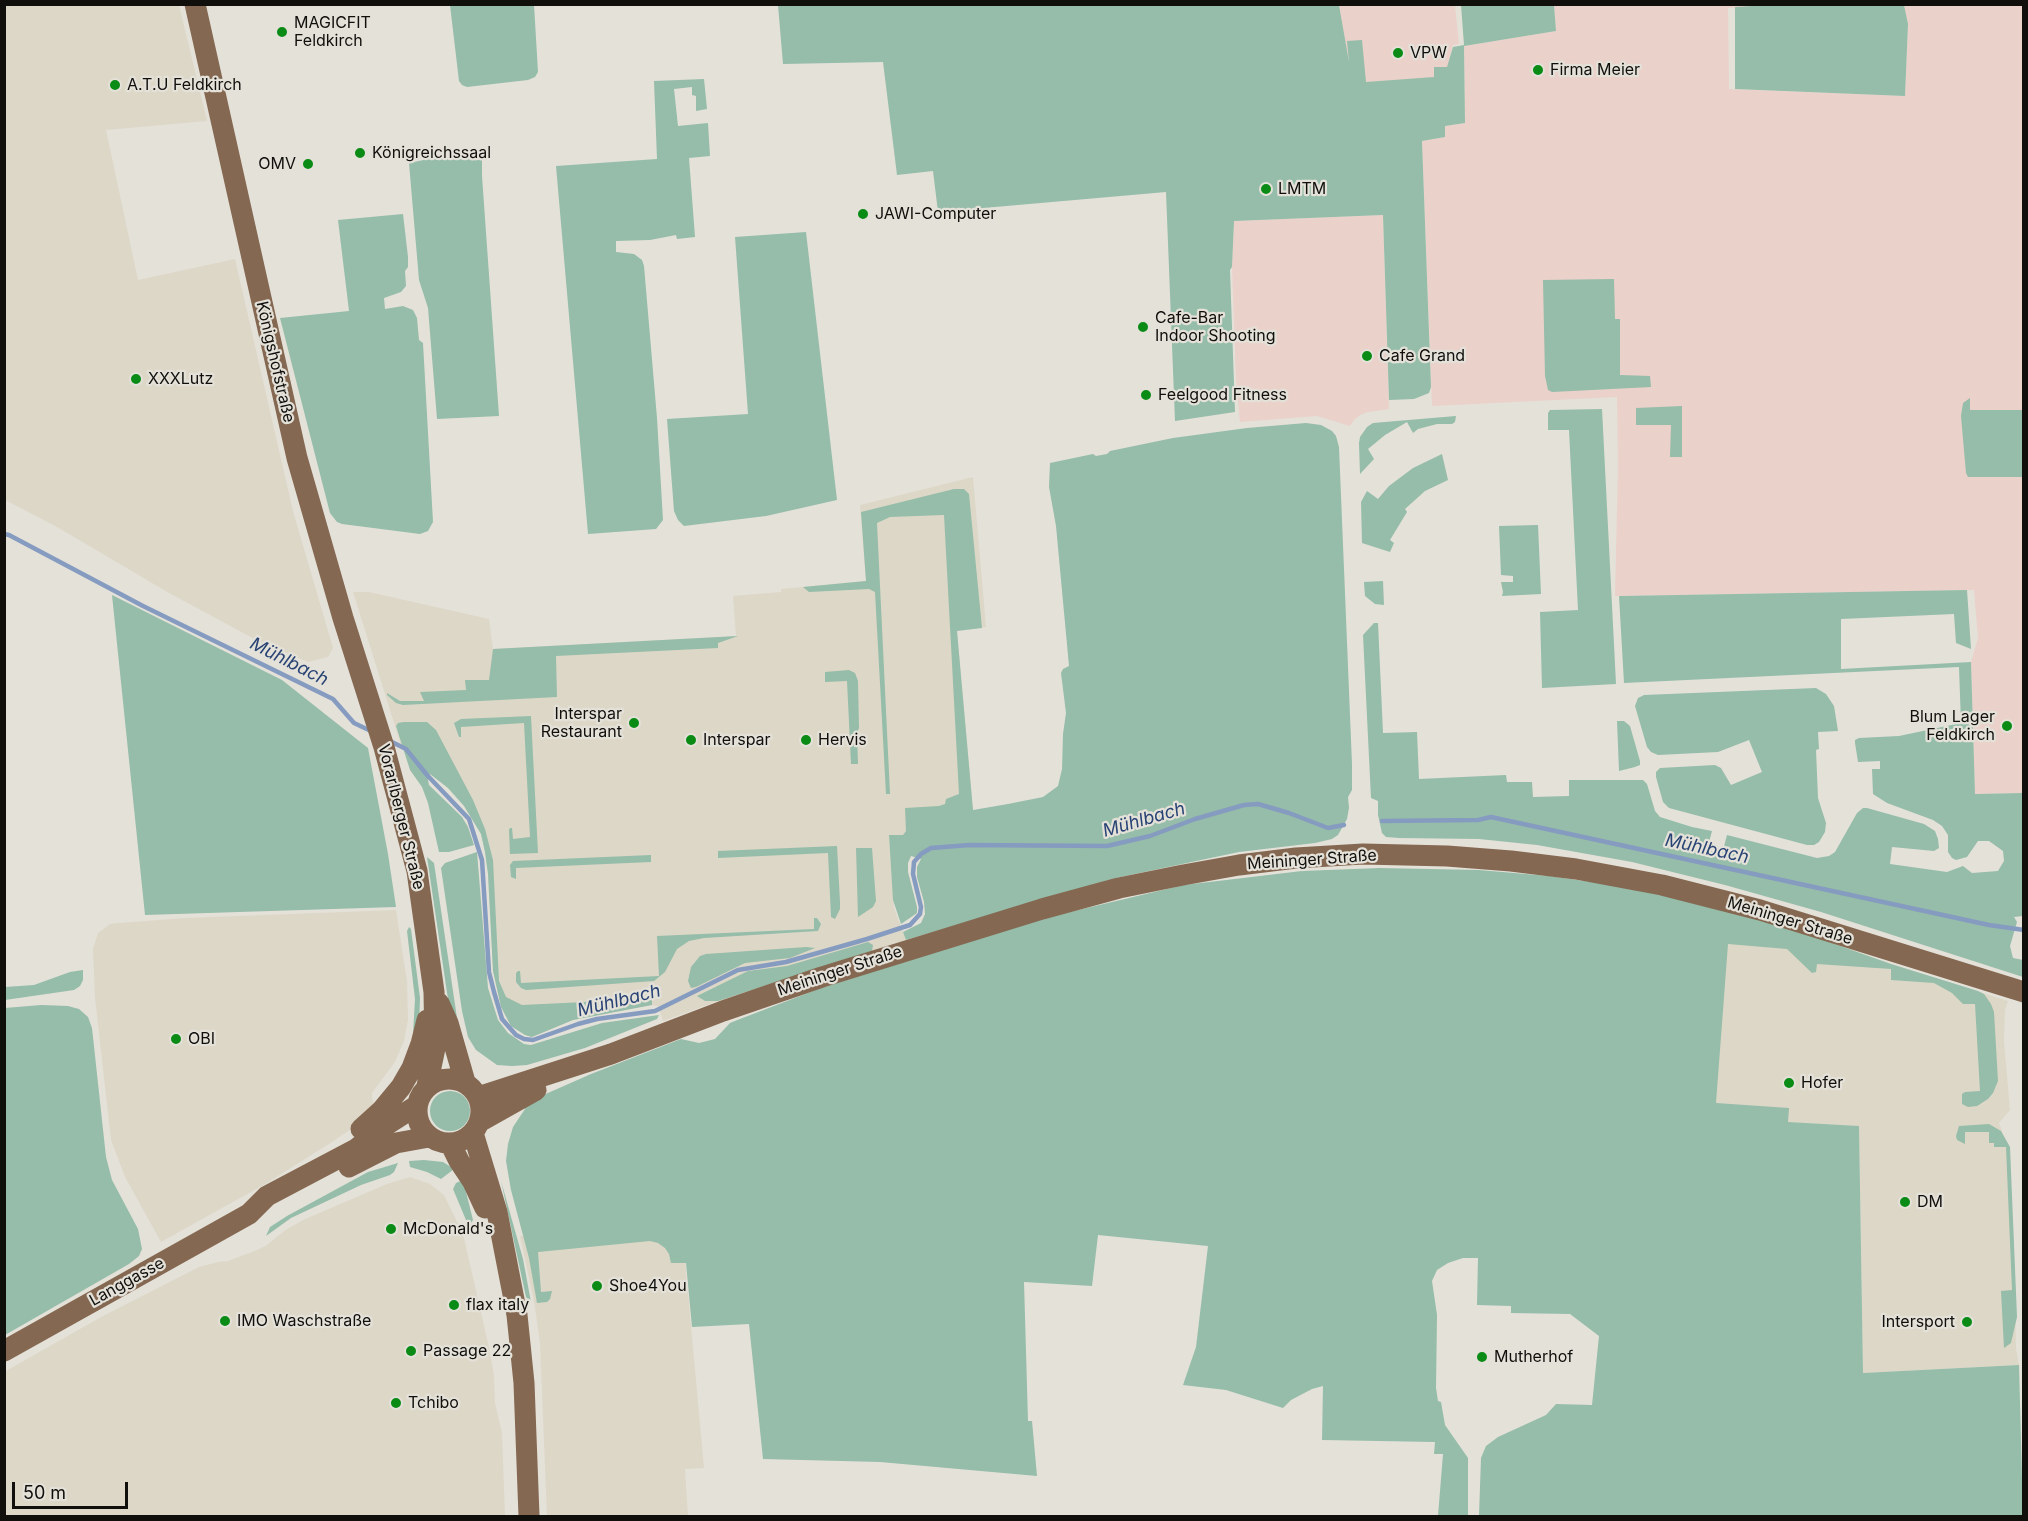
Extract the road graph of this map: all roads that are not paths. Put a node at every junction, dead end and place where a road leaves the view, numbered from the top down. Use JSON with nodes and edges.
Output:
{"nodes":[{"id":1,"x":195,"y":4,"type":"edge"},
{"id":2,"x":375,"y":718,"type":"joint"},
{"id":3,"x":2024,"y":992,"type":"edge"},
{"id":4,"x":434,"y":995,"type":"junction"},
{"id":5,"x":611,"y":1054,"type":"junction"},
{"id":6,"x":427,"y":1086,"type":"junction"},
{"id":7,"x":471,"y":1088,"type":"junction"},
{"id":8,"x":416,"y":1106,"type":"junction"},
{"id":9,"x":501,"y":1109,"type":"junction"},
{"id":10,"x":476,"y":1127,"type":"junction"},
{"id":11,"x":439,"y":1141,"type":"junction"},
{"id":12,"x":314,"y":1171,"type":"junction"},
{"id":13,"x":497,"y":1212,"type":"junction"},
{"id":14,"x":249,"y":1214,"type":"junction"},
{"id":15,"x":507,"y":1261,"type":"junction"},
{"id":16,"x":4,"y":1351,"type":"edge"},
{"id":17,"x":529,"y":1516,"type":"edge"}],
"edges":[{"from":1,"to":2,"type":"main road","name":"Königshofstraße"},
{"from":2,"to":4,"type":"main road","name":"Vorarlberger Straße"},
{"from":3,"to":5,"type":"main road","name":"Meininger Straße"},
{"from":4,"to":6,"type":"main road","name":"Vorarlberger Straße"},
{"from":4,"to":7,"type":"main road","name":"Vorarlberger Straße"},
{"from":4,"to":12,"type":"main road"},
{"from":5,"to":7,"type":"main road","name":"Meininger Straße"},
{"from":5,"to":9,"type":"main road","name":"Meininger Straße"},
{"from":6,"to":7,"type":"main road"},
{"from":6,"to":8,"type":"main road","name":"Vorarlberger Straße"},
{"from":7,"to":10,"type":"main road","name":"Vorarlberger Straße"},
{"from":8,"to":11,"type":"main road","name":"Vorarlberger Straße"},
{"from":8,"to":12,"type":"main road","name":"Langgasse"},
{"from":9,"to":10,"type":"main road","name":"Meininger Straße"},
{"from":9,"to":13,"type":"main road"},
{"from":10,"to":11,"type":"main road"},
{"from":10,"to":13,"type":"main road","name":"Vorarlberger Straße"},
{"from":11,"to":14,"type":"main road","name":"Langgasse"},
{"from":11,"to":15,"type":"main road","name":"Vorarlberger Straße"},
{"from":12,"to":14,"type":"main road","name":"Langgasse"},
{"from":13,"to":15,"type":"main road","name":"Vorarlberger Straße"},
{"from":14,"to":16,"type":"main road","name":"Langgasse"},
{"from":15,"to":17,"type":"main road","name":"Vorarlberger Straße"}]}
